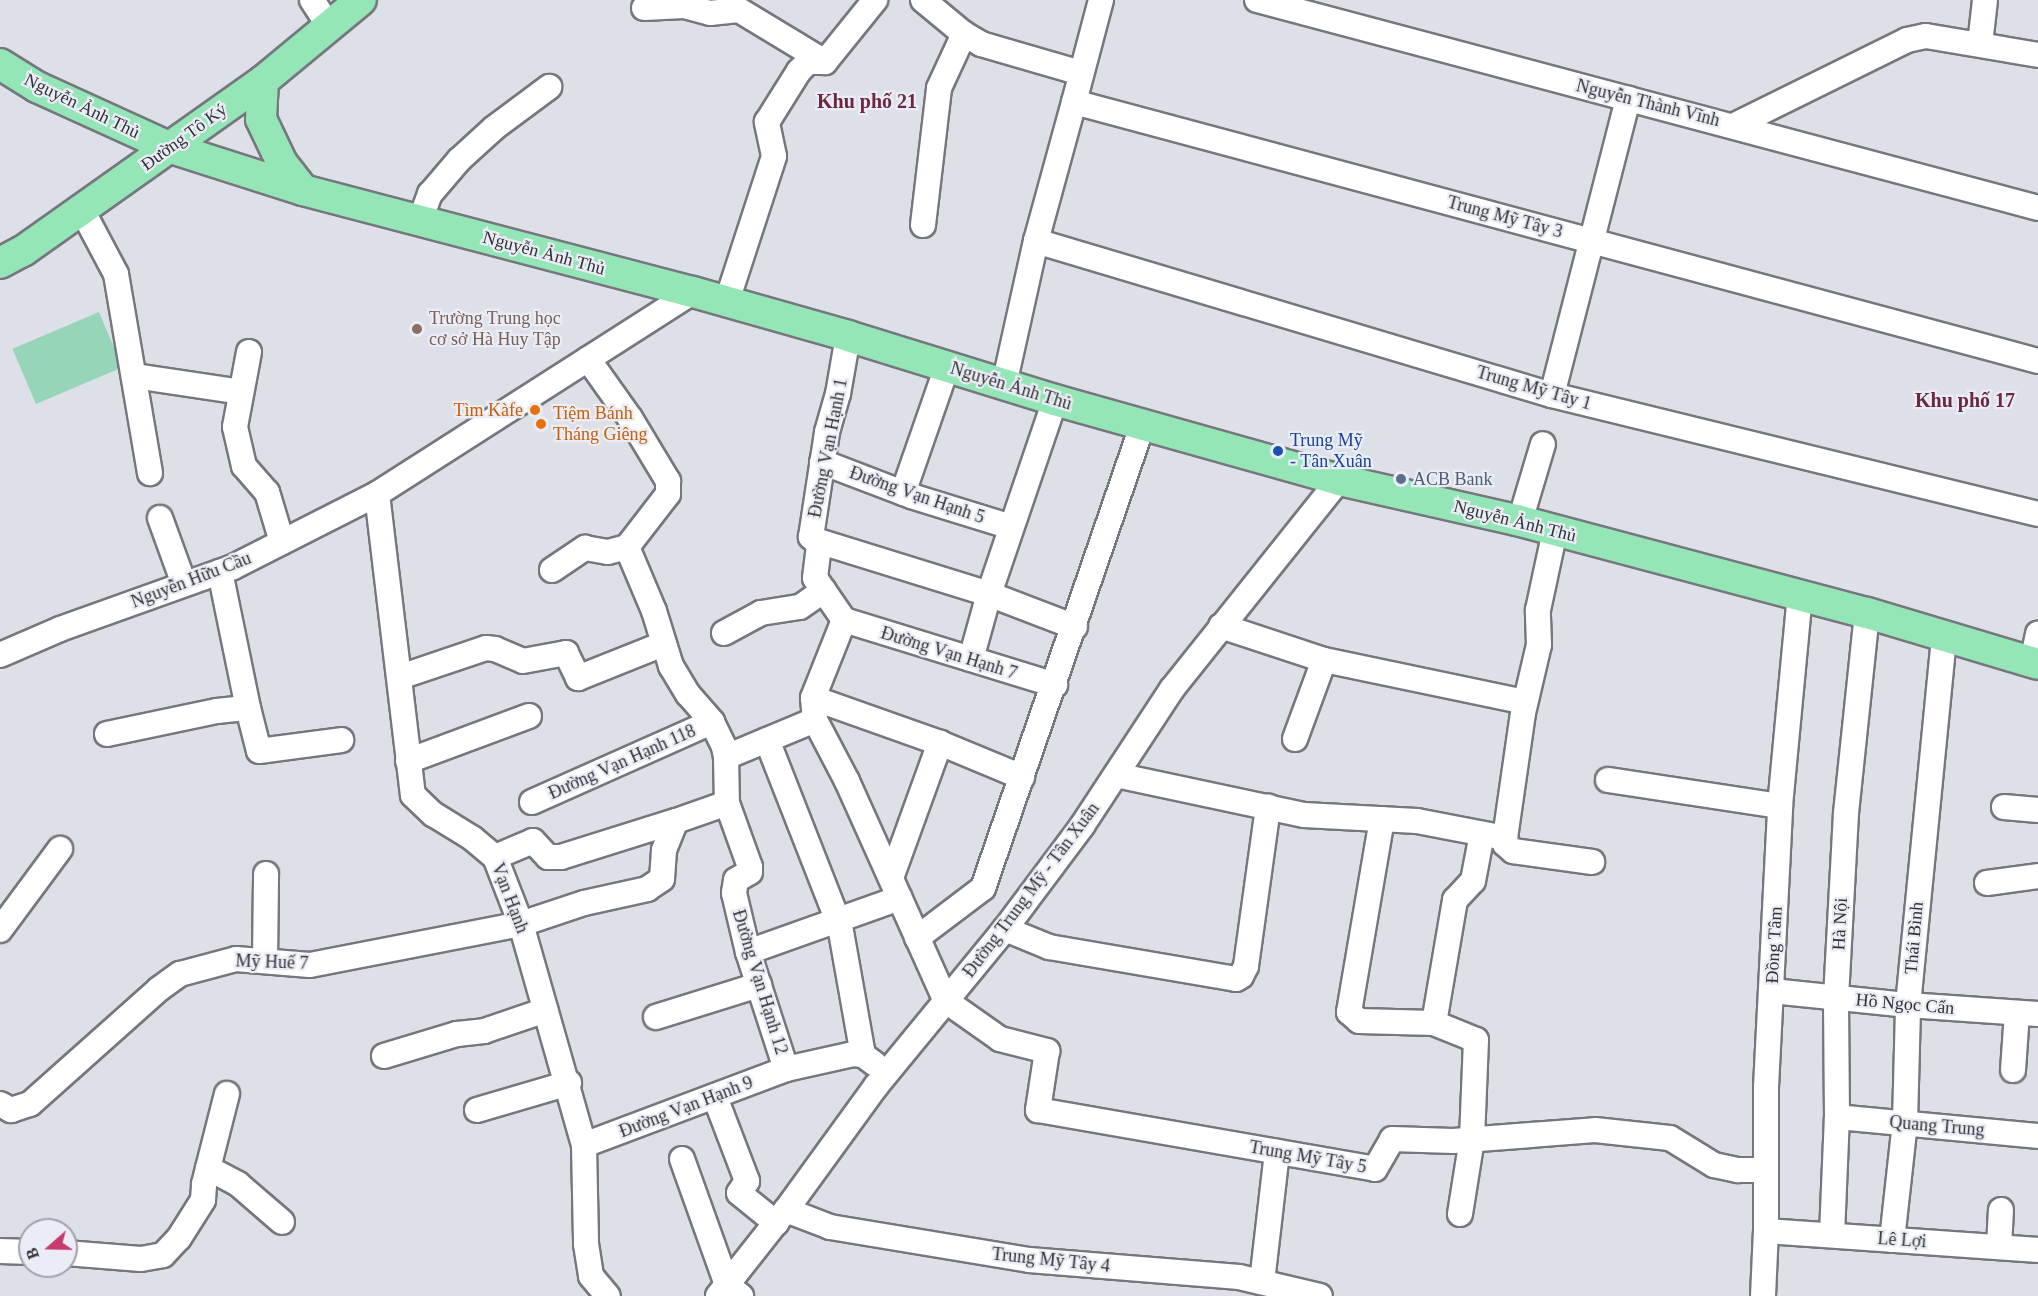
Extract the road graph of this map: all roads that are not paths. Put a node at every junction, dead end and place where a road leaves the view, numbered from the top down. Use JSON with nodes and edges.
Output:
{"nodes":[{"id":1,"x":312,"y":0,"type":"edge"},
{"id":2,"x":361,"y":0,"type":"edge"},
{"id":3,"x":875,"y":0,"type":"edge"},
{"id":4,"x":923,"y":0,"type":"edge"},
{"id":5,"x":1101,"y":0,"type":"edge"},
{"id":6,"x":1257,"y":0,"type":"edge"},
{"id":7,"x":1985,"y":0,"type":"edge"},
{"id":8,"x":644,"y":8,"type":"dead end"},
{"id":9,"x":330,"y":28,"type":"junction"},
{"id":10,"x":964,"y":34,"type":"junction"},
{"id":11,"x":1980,"y":44,"type":"junction"},
{"id":12,"x":2038,"y":55,"type":"edge"},
{"id":13,"x":825,"y":62,"type":"junction"},
{"id":14,"x":0,"y":64,"type":"edge"},
{"id":15,"x":1081,"y":73,"type":"junction"},
{"id":16,"x":263,"y":81,"type":"junction"},
{"id":17,"x":549,"y":87,"type":"dead end"},
{"id":18,"x":1628,"y":99,"type":"junction"},
{"id":19,"x":1074,"y":102,"type":"junction"},
{"id":20,"x":1735,"y":125,"type":"junction"},
{"id":21,"x":171,"y":148,"type":"junction"},
{"id":22,"x":303,"y":190,"type":"junction"},
{"id":23,"x":2038,"y":208,"type":"edge"},
{"id":24,"x":82,"y":210,"type":"junction"},
{"id":25,"x":420,"y":221,"type":"junction"},
{"id":26,"x":923,"y":225,"type":"dead end"},
{"id":27,"x":1594,"y":240,"type":"junction"},
{"id":28,"x":1036,"y":241,"type":"junction"},
{"id":29,"x":0,"y":263,"type":"edge"},
{"id":30,"x":693,"y":292,"type":"junction"},
{"id":31,"x":727,"y":301,"type":"junction"},
{"id":32,"x":848,"y":336,"type":"junction"},
{"id":33,"x":249,"y":352,"type":"dead end"},
{"id":34,"x":588,"y":359,"type":"junction"},
{"id":35,"x":2038,"y":361,"type":"edge"},
{"id":36,"x":947,"y":367,"type":"junction"},
{"id":37,"x":134,"y":376,"type":"junction"},
{"id":38,"x":1004,"y":385,"type":"junction"},
{"id":39,"x":241,"y":392,"type":"junction"},
{"id":40,"x":1552,"y":395,"type":"junction"},
{"id":41,"x":1055,"y":400,"type":"junction"},
{"id":42,"x":1143,"y":425,"type":"junction"},
{"id":43,"x":1543,"y":444,"type":"dead end"},
{"id":44,"x":822,"y":462,"type":"junction"},
{"id":45,"x":150,"y":473,"type":"dead end"},
{"id":46,"x":1339,"y":480,"type":"junction"},
{"id":47,"x":903,"y":493,"type":"junction"},
{"id":48,"x":377,"y":494,"type":"junction"},
{"id":49,"x":2038,"y":514,"type":"edge"},
{"id":50,"x":160,"y":518,"type":"dead end"},
{"id":51,"x":1520,"y":521,"type":"junction"},
{"id":52,"x":1011,"y":527,"type":"junction"},
{"id":53,"x":1555,"y":531,"type":"junction"},
{"id":54,"x":818,"y":541,"type":"junction"},
{"id":55,"x":282,"y":542,"type":"junction"},
{"id":56,"x":627,"y":547,"type":"junction"},
{"id":57,"x":552,"y":570,"type":"dead end"},
{"id":58,"x":220,"y":572,"type":"junction"},
{"id":59,"x":184,"y":584,"type":"junction"},
{"id":60,"x":824,"y":590,"type":"junction"},
{"id":61,"x":988,"y":594,"type":"junction"},
{"id":62,"x":1800,"y":595,"type":"junction"},
{"id":63,"x":1867,"y":613,"type":"junction"},
{"id":64,"x":844,"y":620,"type":"junction"},
{"id":65,"x":1221,"y":626,"type":"junction"},
{"id":66,"x":1075,"y":627,"type":"junction"},
{"id":67,"x":724,"y":633,"type":"dead end"},
{"id":68,"x":1944,"y":636,"type":"junction"},
{"id":69,"x":663,"y":644,"type":"junction"},
{"id":70,"x":2036,"y":653,"type":"edge"},
{"id":71,"x":0,"y":655,"type":"edge"},
{"id":72,"x":971,"y":660,"type":"junction"},
{"id":73,"x":1324,"y":660,"type":"junction"},
{"id":74,"x":399,"y":677,"type":"junction"},
{"id":75,"x":1055,"y":685,"type":"junction"},
{"id":76,"x":1525,"y":702,"type":"junction"},
{"id":77,"x":248,"y":708,"type":"junction"},
{"id":78,"x":814,"y":709,"type":"junction"},
{"id":79,"x":529,"y":716,"type":"dead end"},
{"id":80,"x":712,"y":722,"type":"junction"},
{"id":81,"x":107,"y":734,"type":"dead end"},
{"id":82,"x":1295,"y":739,"type":"dead end"},
{"id":83,"x":341,"y":740,"type":"dead end"},
{"id":84,"x":767,"y":740,"type":"junction"},
{"id":85,"x":940,"y":743,"type":"junction"},
{"id":86,"x":726,"y":757,"type":"junction"},
{"id":87,"x":408,"y":761,"type":"junction"},
{"id":88,"x":1116,"y":775,"type":"junction"},
{"id":89,"x":1022,"y":777,"type":"junction"},
{"id":90,"x":1608,"y":780,"type":"dead end"},
{"id":91,"x":532,"y":802,"type":"dead end"},
{"id":92,"x":727,"y":803,"type":"junction"},
{"id":93,"x":1780,"y":806,"type":"junction"},
{"id":94,"x":1268,"y":807,"type":"junction"},
{"id":95,"x":2004,"y":807,"type":"dead end"},
{"id":96,"x":2038,"y":810,"type":"edge"},
{"id":97,"x":1382,"y":819,"type":"junction"},
{"id":98,"x":676,"y":820,"type":"junction"},
{"id":99,"x":1494,"y":836,"type":"junction"},
{"id":100,"x":60,"y":849,"type":"dead end"},
{"id":101,"x":495,"y":857,"type":"junction"},
{"id":102,"x":1592,"y":862,"type":"dead end"},
{"id":103,"x":266,"y":874,"type":"dead end"},
{"id":104,"x":2038,"y":876,"type":"edge"},
{"id":105,"x":1987,"y":883,"type":"dead end"},
{"id":106,"x":895,"y":888,"type":"junction"},
{"id":107,"x":838,"y":921,"type":"junction"},
{"id":108,"x":521,"y":924,"type":"junction"},
{"id":109,"x":1005,"y":928,"type":"junction"},
{"id":110,"x":0,"y":930,"type":"edge"},
{"id":111,"x":917,"y":938,"type":"junction"},
{"id":112,"x":748,"y":952,"type":"junction"},
{"id":113,"x":265,"y":961,"type":"junction"},
{"id":114,"x":759,"y":985,"type":"junction"},
{"id":115,"x":1772,"y":991,"type":"junction"},
{"id":116,"x":1836,"y":998,"type":"junction"},
{"id":117,"x":945,"y":1001,"type":"junction"},
{"id":118,"x":1908,"y":1005,"type":"junction"},
{"id":119,"x":546,"y":1010,"type":"junction"},
{"id":120,"x":2028,"y":1013,"type":"edge"},
{"id":121,"x":656,"y":1017,"type":"dead end"},
{"id":122,"x":1434,"y":1023,"type":"junction"},
{"id":123,"x":384,"y":1056,"type":"dead end"},
{"id":124,"x":863,"y":1056,"type":"junction"},
{"id":125,"x":786,"y":1069,"type":"junction"},
{"id":126,"x":2013,"y":1070,"type":"dead end"},
{"id":127,"x":888,"y":1072,"type":"junction"},
{"id":128,"x":569,"y":1083,"type":"junction"},
{"id":129,"x":227,"y":1094,"type":"dead end"},
{"id":130,"x":715,"y":1097,"type":"junction"},
{"id":131,"x":0,"y":1104,"type":"edge"},
{"id":132,"x":477,"y":1110,"type":"dead end"},
{"id":133,"x":1837,"y":1117,"type":"junction"},
{"id":134,"x":1905,"y":1123,"type":"junction"},
{"id":135,"x":2038,"y":1136,"type":"edge"},
{"id":136,"x":1472,"y":1139,"type":"junction"},
{"id":137,"x":584,"y":1145,"type":"junction"},
{"id":138,"x":1277,"y":1152,"type":"junction"},
{"id":139,"x":682,"y":1159,"type":"dead end"},
{"id":140,"x":208,"y":1168,"type":"junction"},
{"id":141,"x":1765,"y":1170,"type":"junction"},
{"id":142,"x":2001,"y":1210,"type":"dead end"},
{"id":143,"x":1460,"y":1214,"type":"dead end"},
{"id":144,"x":781,"y":1216,"type":"junction"},
{"id":145,"x":282,"y":1222,"type":"dead end"},
{"id":146,"x":1766,"y":1231,"type":"junction"},
{"id":147,"x":1832,"y":1235,"type":"junction"},
{"id":148,"x":1892,"y":1240,"type":"junction"},
{"id":149,"x":1999,"y":1247,"type":"junction"},
{"id":150,"x":2038,"y":1250,"type":"edge"},
{"id":151,"x":0,"y":1251,"type":"edge"},
{"id":152,"x":18,"y":1252,"type":"edge"},
{"id":153,"x":78,"y":1254,"type":"edge"},
{"id":154,"x":1264,"y":1287,"type":"edge"},
{"id":155,"x":729,"y":1292,"type":"edge"},
{"id":156,"x":608,"y":1296,"type":"edge"},
{"id":157,"x":1320,"y":1296,"type":"edge"},
{"id":158,"x":1763,"y":1296,"type":"edge"}],
"edges":[{"from":1,"to":9,"type":"street"},
{"from":2,"to":9,"type":"main road","name":"Đường Tô Ký"},
{"from":3,"to":13,"type":"street"},
{"from":4,"to":10,"type":"street"},
{"from":5,"to":15,"type":"street"},
{"from":6,"to":18,"type":"street","name":"Nguyễn Thành Vĩnh"},
{"from":7,"to":11,"type":"street"},
{"from":8,"to":13,"type":"street"},
{"from":9,"to":16,"type":"main road","name":"Đường Tô Ký"},
{"from":10,"to":15,"type":"street"},
{"from":10,"to":26,"type":"street"},
{"from":11,"to":12,"type":"street"},
{"from":11,"to":20,"type":"street"},
{"from":13,"to":31,"type":"street"},
{"from":14,"to":21,"type":"main road","name":"Nguyễn Ảnh Thủ"},
{"from":15,"to":19,"type":"street"},
{"from":16,"to":21,"type":"main road","name":"Đường Tô Ký"},
{"from":16,"to":22,"type":"main road"},
{"from":17,"to":25,"type":"street"},
{"from":18,"to":20,"type":"street","name":"Nguyễn Thành Vĩnh"},
{"from":18,"to":27,"type":"street"},
{"from":19,"to":27,"type":"street","name":"Trung Mỹ Tây 3"},
{"from":19,"to":28,"type":"street"},
{"from":20,"to":23,"type":"street","name":"Nguyễn Thành Vĩnh"},
{"from":21,"to":22,"type":"main road","name":"Nguyễn Ảnh Thủ"},
{"from":21,"to":24,"type":"main road","name":"Đường Tô Ký"},
{"from":22,"to":25,"type":"main road","name":"Nguyễn Ảnh Thủ"},
{"from":24,"to":29,"type":"main road","name":"Đường Tô Ký"},
{"from":24,"to":37,"type":"street"},
{"from":25,"to":30,"type":"main road","name":"Nguyễn Ảnh Thủ"},
{"from":27,"to":35,"type":"street","name":"Trung Mỹ Tây 3"},
{"from":27,"to":40,"type":"street"},
{"from":28,"to":38,"type":"street"},
{"from":28,"to":40,"type":"street","name":"Trung Mỹ Tây 1"},
{"from":30,"to":31,"type":"main road","name":"Nguyễn Ảnh Thủ"},
{"from":30,"to":34,"type":"street","name":"Nguyễn Hữu Cầu"},
{"from":31,"to":32,"type":"main road","name":"Nguyễn Ảnh Thủ"},
{"from":32,"to":36,"type":"main road","name":"Nguyễn Ảnh Thủ"},
{"from":32,"to":44,"type":"street","name":"Đường Vạn Hạnh 1"},
{"from":33,"to":39,"type":"street"},
{"from":34,"to":48,"type":"street","name":"Nguyễn Hữu Cầu"},
{"from":34,"to":56,"type":"street"},
{"from":36,"to":38,"type":"main road","name":"Nguyễn Ảnh Thủ"},
{"from":36,"to":47,"type":"street"},
{"from":37,"to":39,"type":"street"},
{"from":37,"to":45,"type":"street"},
{"from":38,"to":41,"type":"main road","name":"Nguyễn Ảnh Thủ"},
{"from":39,"to":55,"type":"street"},
{"from":40,"to":49,"type":"street","name":"Trung Mỹ Tây 1"},
{"from":41,"to":42,"type":"main road","name":"Nguyễn Ảnh Thủ"},
{"from":41,"to":52,"type":"street"},
{"from":42,"to":46,"type":"main road","name":"Nguyễn Ảnh Thủ"},
{"from":42,"to":66,"type":"street"},
{"from":43,"to":51,"type":"street"},
{"from":44,"to":47,"type":"street","name":"Đường Vạn Hạnh 5"},
{"from":44,"to":54,"type":"street","name":"Đường Vạn Hạnh 1"},
{"from":46,"to":51,"type":"main road","name":"Nguyễn Ảnh Thủ"},
{"from":46,"to":65,"type":"street","name":"Đường Trung Mỹ - Tân Xuân"},
{"from":47,"to":52,"type":"street","name":"Đường Vạn Hạnh 5"},
{"from":48,"to":55,"type":"street","name":"Nguyễn Hữu Cầu"},
{"from":48,"to":74,"type":"street","name":"Vạn Hạnh"},
{"from":50,"to":59,"type":"street"},
{"from":51,"to":53,"type":"main road","name":"Nguyễn Ảnh Thủ"},
{"from":52,"to":61,"type":"street"},
{"from":53,"to":62,"type":"main road","name":"Nguyễn Ảnh Thủ"},
{"from":53,"to":76,"type":"street"},
{"from":54,"to":60,"type":"street","name":"Đường Vạn Hạnh 1"},
{"from":54,"to":61,"type":"street"},
{"from":55,"to":58,"type":"street","name":"Nguyễn Hữu Cầu"},
{"from":56,"to":57,"type":"street"},
{"from":56,"to":69,"type":"street","name":"Đường Vạn Hạnh 12"},
{"from":58,"to":59,"type":"street","name":"Nguyễn Hữu Cầu"},
{"from":58,"to":77,"type":"street"},
{"from":59,"to":71,"type":"street","name":"Nguyễn Hữu Cầu"},
{"from":60,"to":64,"type":"street","name":"Đường Vạn Hạnh 1"},
{"from":60,"to":67,"type":"street"},
{"from":61,"to":66,"type":"street"},
{"from":61,"to":72,"type":"street"},
{"from":62,"to":63,"type":"main road","name":"Nguyễn Ảnh Thủ"},
{"from":62,"to":93,"type":"street","name":"Đồng Tâm"},
{"from":63,"to":68,"type":"main road","name":"Nguyễn Ảnh Thủ"},
{"from":63,"to":116,"type":"street","name":"Hà Nội"},
{"from":64,"to":72,"type":"street","name":"Đường Vạn Hạnh 7"},
{"from":64,"to":78,"type":"street"},
{"from":65,"to":73,"type":"street"},
{"from":65,"to":88,"type":"street","name":"Đường Trung Mỹ - Tân Xuân"},
{"from":66,"to":75,"type":"street"},
{"from":68,"to":70,"type":"main road","name":"Nguyễn Ảnh Thủ"},
{"from":68,"to":118,"type":"street","name":"Thái Bình"},
{"from":69,"to":74,"type":"street"},
{"from":69,"to":80,"type":"street","name":"Đường Vạn Hạnh 12"},
{"from":72,"to":75,"type":"street","name":"Đường Vạn Hạnh 7"},
{"from":73,"to":76,"type":"street"},
{"from":73,"to":82,"type":"street"},
{"from":74,"to":87,"type":"street","name":"Vạn Hạnh"},
{"from":75,"to":89,"type":"street"},
{"from":76,"to":99,"type":"street"},
{"from":77,"to":81,"type":"street"},
{"from":77,"to":83,"type":"street"},
{"from":78,"to":84,"type":"street"},
{"from":78,"to":85,"type":"street"},
{"from":78,"to":106,"type":"street"},
{"from":79,"to":87,"type":"street"},
{"from":80,"to":86,"type":"street","name":"Đường Vạn Hạnh 12"},
{"from":80,"to":91,"type":"street","name":"Đường Vạn Hạnh 118"},
{"from":84,"to":86,"type":"street"},
{"from":84,"to":107,"type":"street"},
{"from":85,"to":89,"type":"street"},
{"from":85,"to":106,"type":"street"},
{"from":86,"to":92,"type":"street","name":"Đường Vạn Hạnh 12"},
{"from":87,"to":101,"type":"street","name":"Vạn Hạnh"},
{"from":88,"to":94,"type":"street"},
{"from":88,"to":109,"type":"street","name":"Đường Trung Mỹ - Tân Xuân"},
{"from":89,"to":111,"type":"street"},
{"from":90,"to":93,"type":"street"},
{"from":92,"to":98,"type":"street"},
{"from":92,"to":112,"type":"street","name":"Đường Vạn Hạnh 12"},
{"from":93,"to":115,"type":"street","name":"Đồng Tâm"},
{"from":94,"to":97,"type":"street"},
{"from":94,"to":109,"type":"street"},
{"from":95,"to":96,"type":"street"},
{"from":97,"to":99,"type":"street"},
{"from":97,"to":122,"type":"street"},
{"from":98,"to":101,"type":"street"},
{"from":98,"to":108,"type":"street","name":"Mỹ Huế 7"},
{"from":99,"to":102,"type":"street"},
{"from":99,"to":122,"type":"street"},
{"from":100,"to":110,"type":"street"},
{"from":101,"to":108,"type":"street","name":"Vạn Hạnh"},
{"from":103,"to":113,"type":"street"},
{"from":104,"to":105,"type":"street"},
{"from":106,"to":107,"type":"street"},
{"from":106,"to":111,"type":"street"},
{"from":107,"to":112,"type":"street"},
{"from":107,"to":124,"type":"street"},
{"from":108,"to":113,"type":"street","name":"Mỹ Huế 7"},
{"from":108,"to":119,"type":"street","name":"Vạn Hạnh"},
{"from":109,"to":117,"type":"street","name":"Đường Trung Mỹ - Tân Xuân"},
{"from":111,"to":117,"type":"street"},
{"from":112,"to":114,"type":"street","name":"Đường Vạn Hạnh 12"},
{"from":113,"to":131,"type":"street","name":"Mỹ Huế 7"},
{"from":114,"to":121,"type":"street"},
{"from":114,"to":125,"type":"street","name":"Đường Vạn Hạnh 12"},
{"from":115,"to":116,"type":"street","name":"Hồ Ngọc Cẩn"},
{"from":115,"to":141,"type":"street","name":"Đồng Tâm"},
{"from":116,"to":118,"type":"street","name":"Hồ Ngọc Cẩn"},
{"from":116,"to":133,"type":"street","name":"Hà Nội"},
{"from":117,"to":127,"type":"street","name":"Đường Trung Mỹ - Tân Xuân"},
{"from":117,"to":138,"type":"street","name":"Trung Mỹ Tây 5"},
{"from":118,"to":120,"type":"street","name":"Hồ Ngọc Cẩn"},
{"from":118,"to":134,"type":"street","name":"Thái Bình"},
{"from":119,"to":123,"type":"street"},
{"from":119,"to":128,"type":"street","name":"Vạn Hạnh"},
{"from":120,"to":126,"type":"street"},
{"from":122,"to":136,"type":"street"},
{"from":124,"to":125,"type":"street","name":"Đường Vạn Hạnh 9"},
{"from":124,"to":127,"type":"street"},
{"from":125,"to":130,"type":"street","name":"Đường Vạn Hạnh 9"},
{"from":127,"to":144,"type":"street","name":"Đường Trung Mỹ - Tân Xuân"},
{"from":128,"to":132,"type":"street"},
{"from":128,"to":137,"type":"street","name":"Vạn Hạnh"},
{"from":129,"to":140,"type":"street"},
{"from":130,"to":137,"type":"street","name":"Đường Vạn Hạnh 9"},
{"from":130,"to":144,"type":"street","name":"Trung Mỹ Tây 4"},
{"from":133,"to":134,"type":"street","name":"Quang Trung"},
{"from":133,"to":147,"type":"street","name":"Hà Nội"},
{"from":134,"to":135,"type":"street","name":"Quang Trung"},
{"from":134,"to":148,"type":"street","name":"Thái Bình"},
{"from":136,"to":138,"type":"street","name":"Trung Mỹ Tây 5"},
{"from":136,"to":141,"type":"street","name":"Trung Mỹ Tây 5"},
{"from":136,"to":143,"type":"street"},
{"from":137,"to":156,"type":"street","name":"Vạn Hạnh"},
{"from":138,"to":154,"type":"street"},
{"from":139,"to":155,"type":"street"},
{"from":140,"to":145,"type":"street"},
{"from":140,"to":153,"type":"street"},
{"from":141,"to":146,"type":"street","name":"Đồng Tâm"},
{"from":142,"to":149,"type":"street"},
{"from":144,"to":154,"type":"street","name":"Trung Mỹ Tây 4"},
{"from":144,"to":155,"type":"street","name":"Đường Trung Mỹ - Tân Xuân"},
{"from":146,"to":147,"type":"street","name":"Lê Lợi"},
{"from":146,"to":158,"type":"street","name":"Đồng Tâm"},
{"from":147,"to":148,"type":"street","name":"Lê Lợi"},
{"from":148,"to":149,"type":"street","name":"Lê Lợi"},
{"from":149,"to":150,"type":"street","name":"Lê Lợi"},
{"from":151,"to":152,"type":"street"},
{"from":154,"to":157,"type":"street","name":"Trung Mỹ Tây 4"}]}
